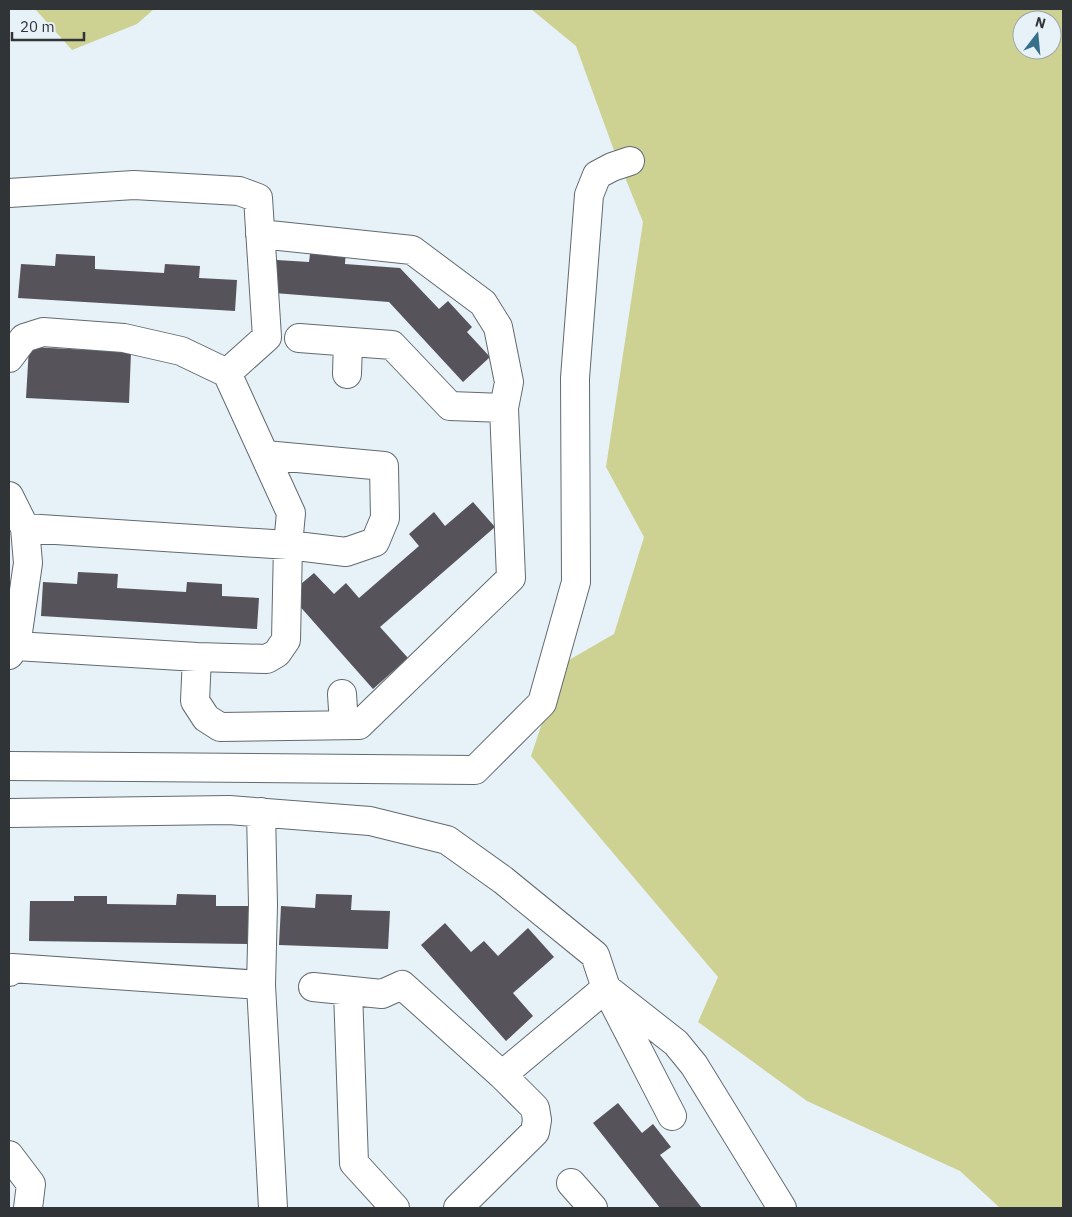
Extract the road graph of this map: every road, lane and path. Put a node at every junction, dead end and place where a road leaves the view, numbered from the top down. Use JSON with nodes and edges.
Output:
{"nodes":[{"id":1,"x":630,"y":161,"type":"dead end"},
{"id":2,"x":9,"y":193,"type":"edge"},
{"id":3,"x":260,"y":234,"type":"junction"},
{"id":4,"x":299,"y":338,"type":"dead end"},
{"id":5,"x":348,"y":342,"type":"junction"},
{"id":6,"x":9,"y":358,"type":"edge"},
{"id":7,"x":227,"y":373,"type":"junction"},
{"id":8,"x":347,"y":374,"type":"dead end"},
{"id":9,"x":504,"y":408,"type":"junction"},
{"id":10,"x":265,"y":455,"type":"junction"},
{"id":11,"x":9,"y":496,"type":"edge"},
{"id":12,"x":25,"y":528,"type":"junction"},
{"id":13,"x":288,"y":546,"type":"junction"},
{"id":14,"x":12,"y":651,"type":"edge"},
{"id":15,"x":197,"y":657,"type":"junction"},
{"id":16,"x":342,"y":694,"type":"dead end"},
{"id":17,"x":344,"y":725,"type":"junction"},
{"id":18,"x":9,"y":766,"type":"edge"},
{"id":19,"x":261,"y":812,"type":"junction"},
{"id":20,"x":9,"y":813,"type":"edge"},
{"id":21,"x":9,"y":972,"type":"edge"},
{"id":22,"x":261,"y":985,"type":"junction"},
{"id":23,"x":313,"y":987,"type":"dead end"},
{"id":24,"x":606,"y":988,"type":"junction"},
{"id":25,"x":348,"y":991,"type":"junction"},
{"id":26,"x":502,"y":1075,"type":"junction"},
{"id":27,"x":672,"y":1116,"type":"dead end"},
{"id":28,"x":9,"y":1155,"type":"edge"},
{"id":29,"x":28,"y":1208,"type":"edge"},
{"id":30,"x":273,"y":1208,"type":"edge"},
{"id":31,"x":395,"y":1208,"type":"edge"},
{"id":32,"x":458,"y":1208,"type":"edge"},
{"id":33,"x":782,"y":1208,"type":"edge"}],
"edges":[{"from":1,"to":18,"type":"street"},
{"from":2,"to":3,"type":"street"},
{"from":3,"to":7,"type":"street"},
{"from":3,"to":9,"type":"street"},
{"from":4,"to":5,"type":"street"},
{"from":5,"to":8,"type":"street"},
{"from":5,"to":9,"type":"street"},
{"from":6,"to":7,"type":"street"},
{"from":7,"to":10,"type":"street"},
{"from":9,"to":17,"type":"street"},
{"from":10,"to":13,"type":"street"},
{"from":10,"to":13,"type":"street"},
{"from":11,"to":12,"type":"street"},
{"from":12,"to":13,"type":"street"},
{"from":12,"to":14,"type":"street"},
{"from":13,"to":15,"type":"street"},
{"from":14,"to":15,"type":"street"},
{"from":15,"to":17,"type":"street"},
{"from":16,"to":17,"type":"street"},
{"from":19,"to":20,"type":"street"},
{"from":19,"to":22,"type":"street"},
{"from":19,"to":24,"type":"street"},
{"from":21,"to":22,"type":"street"},
{"from":22,"to":30,"type":"street"},
{"from":23,"to":25,"type":"street"},
{"from":24,"to":26,"type":"street"},
{"from":24,"to":27,"type":"street"},
{"from":24,"to":33,"type":"street"},
{"from":25,"to":26,"type":"street"},
{"from":25,"to":31,"type":"street"},
{"from":26,"to":32,"type":"street"},
{"from":28,"to":29,"type":"street"}]}
